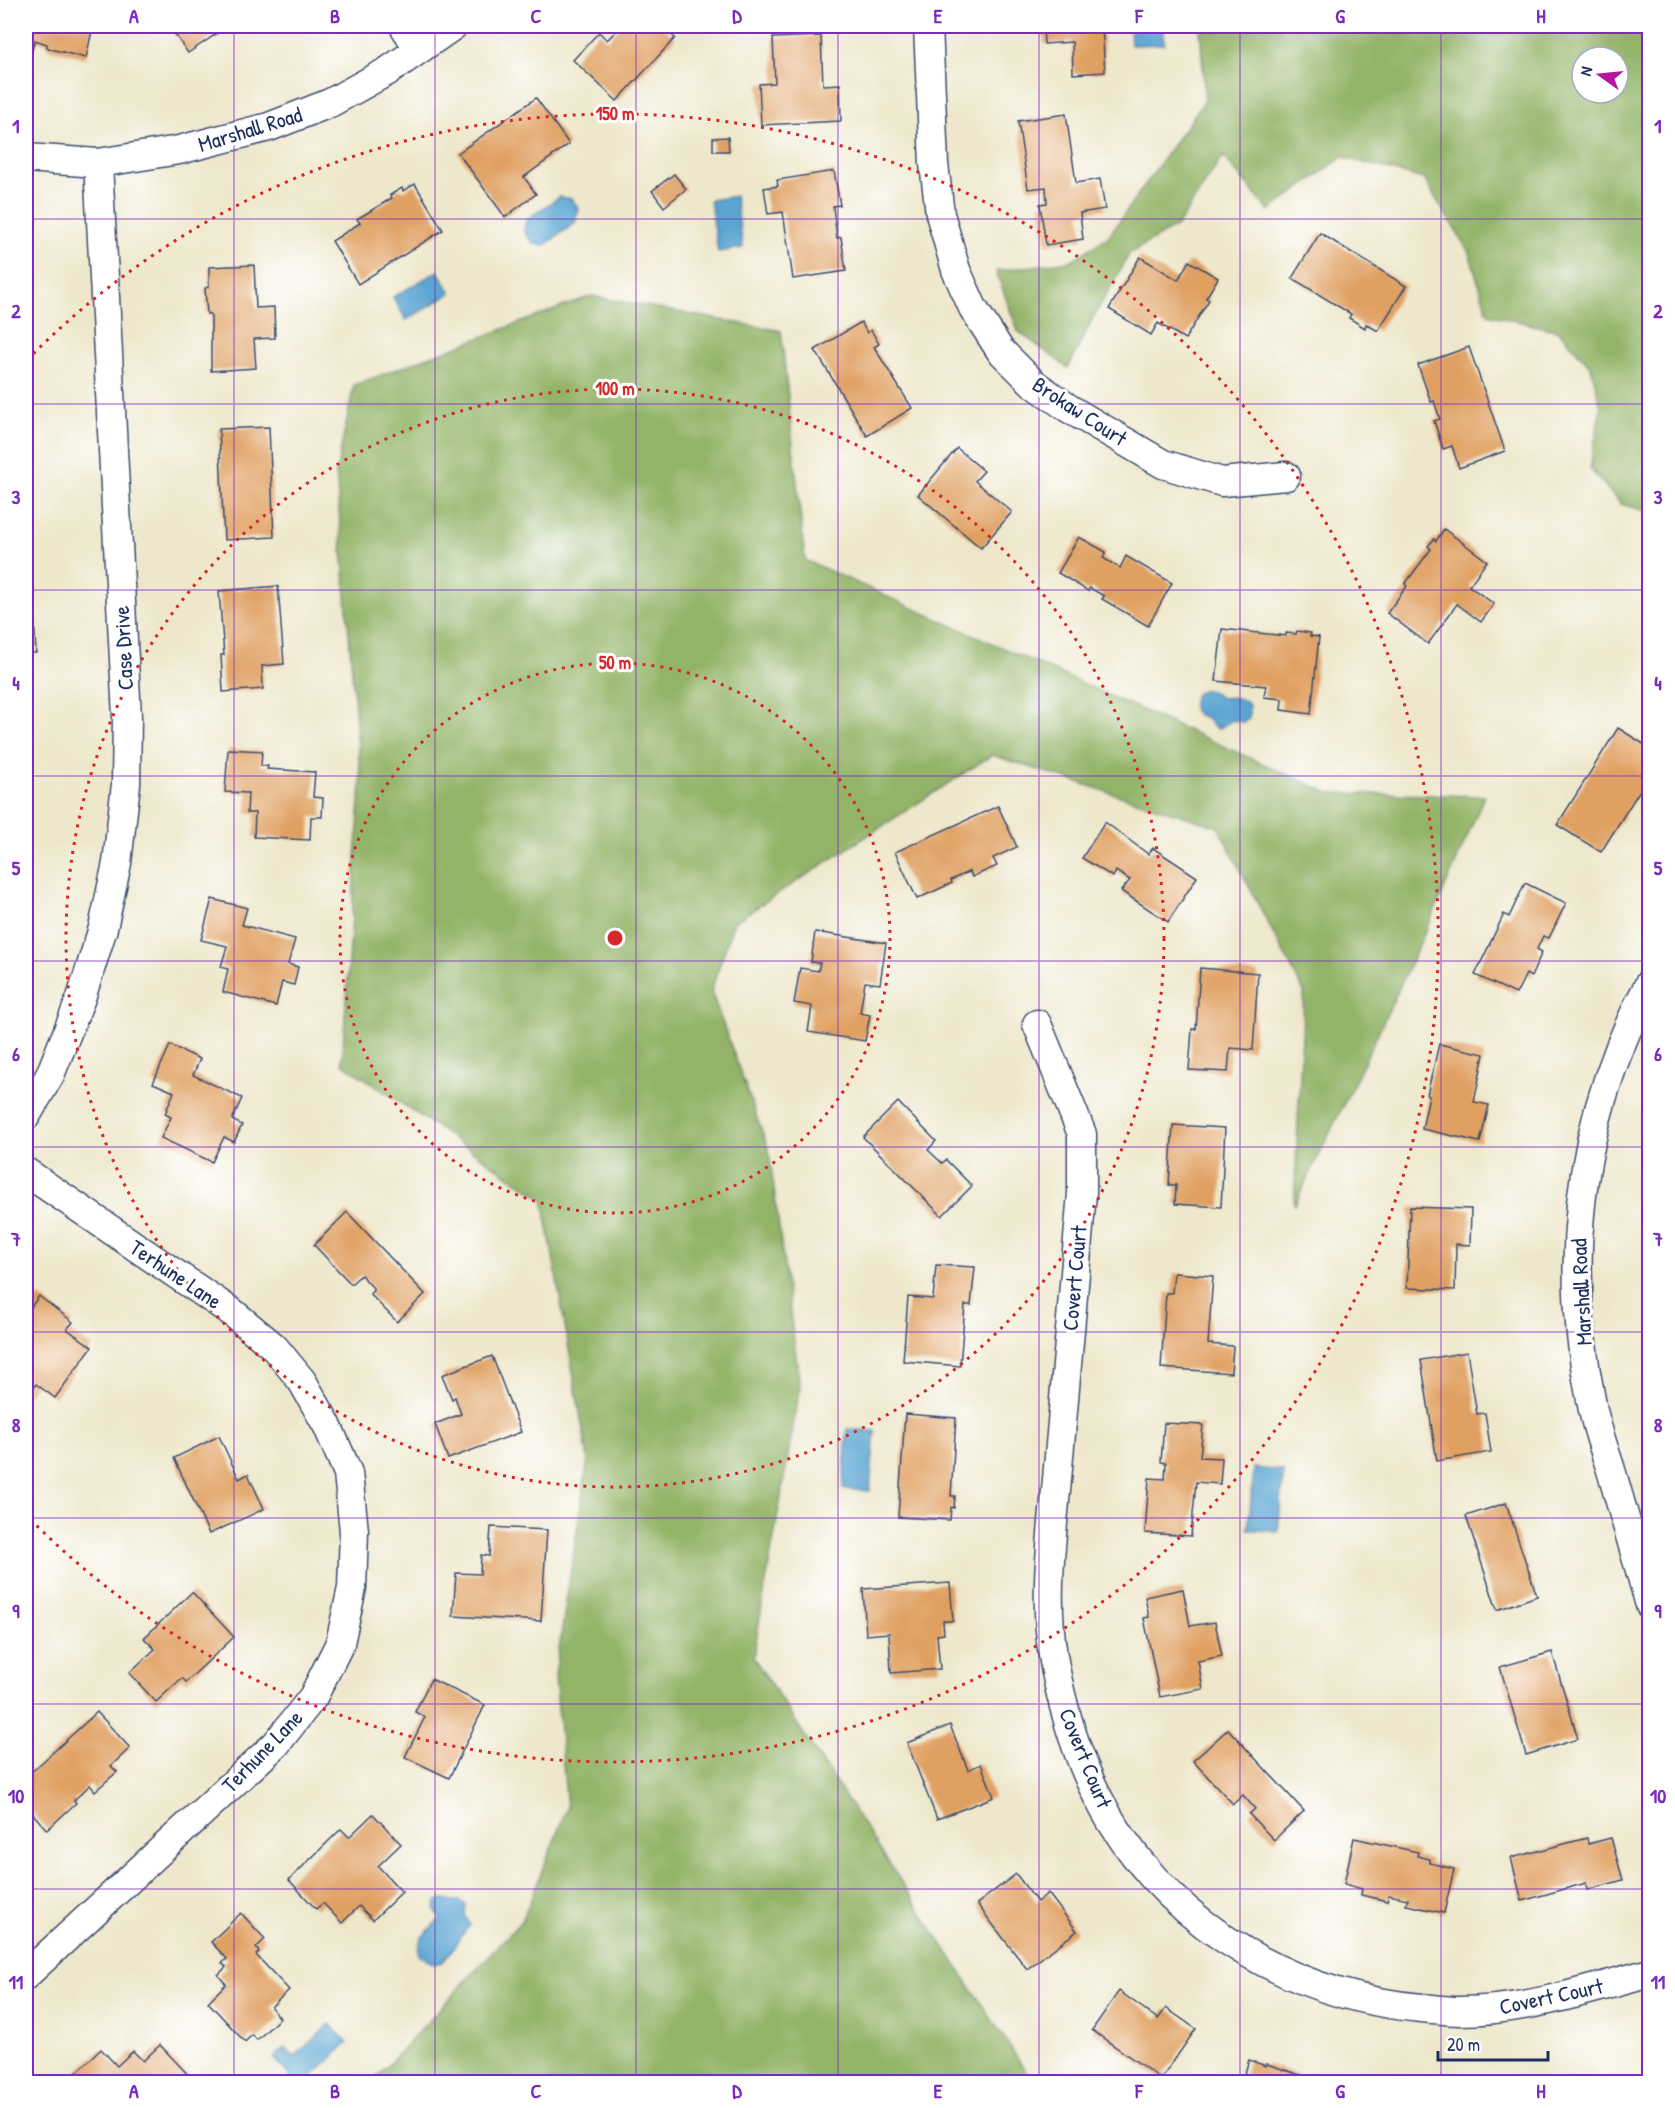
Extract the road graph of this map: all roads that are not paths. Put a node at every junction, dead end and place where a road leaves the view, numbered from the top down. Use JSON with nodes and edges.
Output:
{"nodes":[{"id":1,"x":404,"y":26,"type":"edge"},
{"id":2,"x":453,"y":26,"type":"edge"},
{"id":3,"x":928,"y":26,"type":"edge"},
{"id":4,"x":419,"y":49,"type":"junction"},
{"id":5,"x":26,"y":158,"type":"edge"},
{"id":6,"x":98,"y":163,"type":"junction"},
{"id":7,"x":1286,"y":476,"type":"dead end"},
{"id":8,"x":1650,"y":982,"type":"edge"},
{"id":9,"x":1037,"y":1024,"type":"dead end"},
{"id":10,"x":26,"y":1116,"type":"edge"},
{"id":11,"x":26,"y":1172,"type":"edge"},
{"id":12,"x":1650,"y":1605,"type":"edge"},
{"id":13,"x":1650,"y":1973,"type":"edge"},
{"id":14,"x":26,"y":1975,"type":"edge"}],
"edges":[{"from":1,"to":4,"type":"street"},
{"from":2,"to":4,"type":"street","name":"Marshall Road"},
{"from":3,"to":7,"type":"street","name":"Brokaw Court"},
{"from":4,"to":6,"type":"street","name":"Marshall Road"},
{"from":5,"to":6,"type":"street","name":"Marshall Road"},
{"from":6,"to":10,"type":"street","name":"Case Drive"},
{"from":8,"to":12,"type":"street","name":"Marshall Road"},
{"from":9,"to":13,"type":"street","name":"Covert Court"},
{"from":11,"to":14,"type":"street","name":"Terhune Lane"}]}
